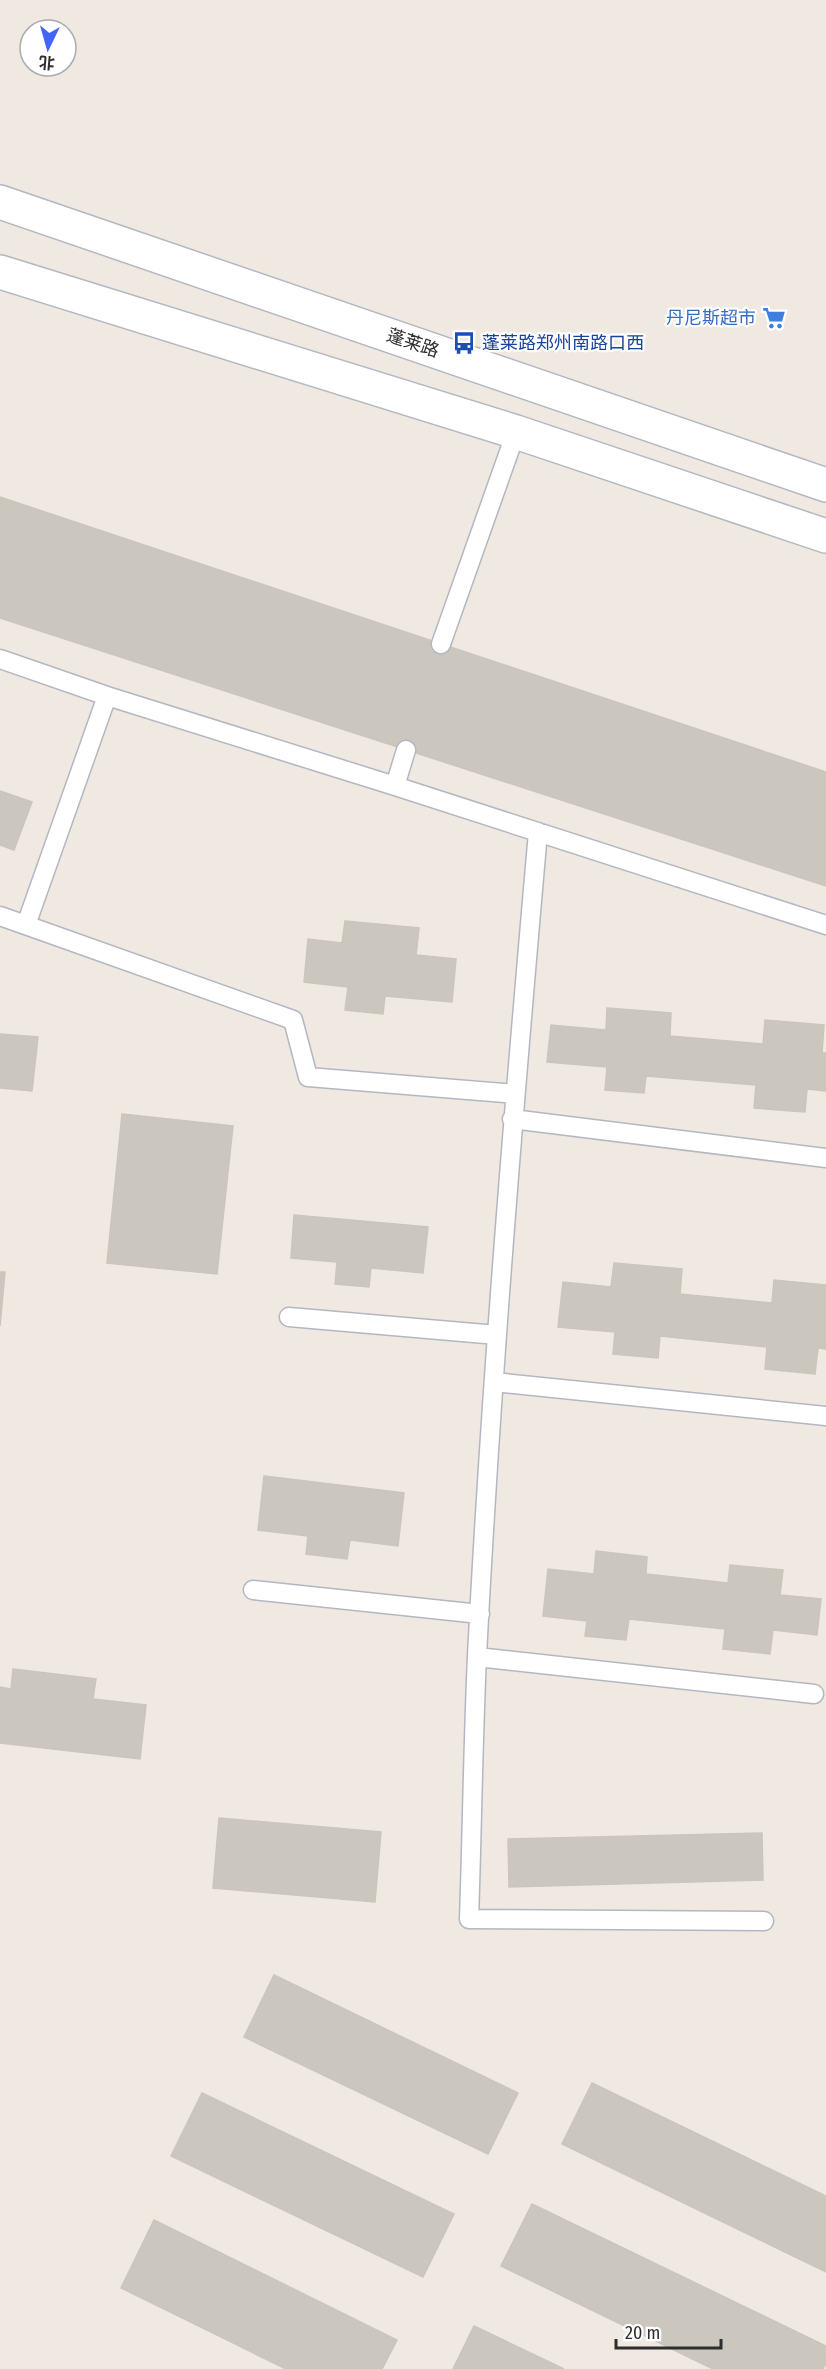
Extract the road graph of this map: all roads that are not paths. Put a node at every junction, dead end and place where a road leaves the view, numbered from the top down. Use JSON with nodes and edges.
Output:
{"nodes":[{"id":1,"x":0,"y":202,"type":"edge"},
{"id":2,"x":0,"y":272,"type":"edge"},
{"id":3,"x":516,"y":432,"type":"junction"},
{"id":4,"x":826,"y":485,"type":"edge"},
{"id":5,"x":826,"y":536,"type":"edge"},
{"id":6,"x":441,"y":644,"type":"dead end"},
{"id":7,"x":0,"y":659,"type":"edge"},
{"id":8,"x":107,"y":696,"type":"junction"},
{"id":9,"x":406,"y":750,"type":"dead end"},
{"id":10,"x":395,"y":786,"type":"junction"},
{"id":11,"x":538,"y":832,"type":"junction"},
{"id":12,"x":0,"y":916,"type":"edge"},
{"id":13,"x":26,"y":925,"type":"junction"},
{"id":14,"x":826,"y":925,"type":"edge"},
{"id":15,"x":515,"y":1094,"type":"junction"},
{"id":16,"x":512,"y":1119,"type":"junction"},
{"id":17,"x":826,"y":1158,"type":"edge"},
{"id":18,"x":289,"y":1317,"type":"dead end"},
{"id":19,"x":497,"y":1335,"type":"junction"},
{"id":20,"x":494,"y":1382,"type":"junction"},
{"id":21,"x":826,"y":1416,"type":"edge"},
{"id":22,"x":253,"y":1590,"type":"dead end"},
{"id":23,"x":480,"y":1614,"type":"junction"},
{"id":24,"x":477,"y":1657,"type":"junction"},
{"id":25,"x":814,"y":1694,"type":"dead end"},
{"id":26,"x":764,"y":1921,"type":"dead end"}],
"edges":[{"from":1,"to":4,"type":"main road","name":"蓬莱路"},
{"from":2,"to":3,"type":"main road"},
{"from":3,"to":5,"type":"main road"},
{"from":3,"to":6,"type":"lane"},
{"from":7,"to":8,"type":"lane"},
{"from":8,"to":10,"type":"lane"},
{"from":8,"to":13,"type":"lane"},
{"from":9,"to":10,"type":"lane"},
{"from":10,"to":11,"type":"lane"},
{"from":11,"to":14,"type":"lane"},
{"from":11,"to":15,"type":"lane"},
{"from":12,"to":13,"type":"lane"},
{"from":13,"to":15,"type":"lane"},
{"from":15,"to":16,"type":"lane"},
{"from":16,"to":17,"type":"lane"},
{"from":16,"to":19,"type":"lane"},
{"from":18,"to":19,"type":"lane"},
{"from":19,"to":20,"type":"lane"},
{"from":20,"to":21,"type":"lane"},
{"from":20,"to":23,"type":"lane"},
{"from":22,"to":23,"type":"lane"},
{"from":23,"to":24,"type":"lane"},
{"from":24,"to":25,"type":"lane"},
{"from":24,"to":26,"type":"lane"}]}
